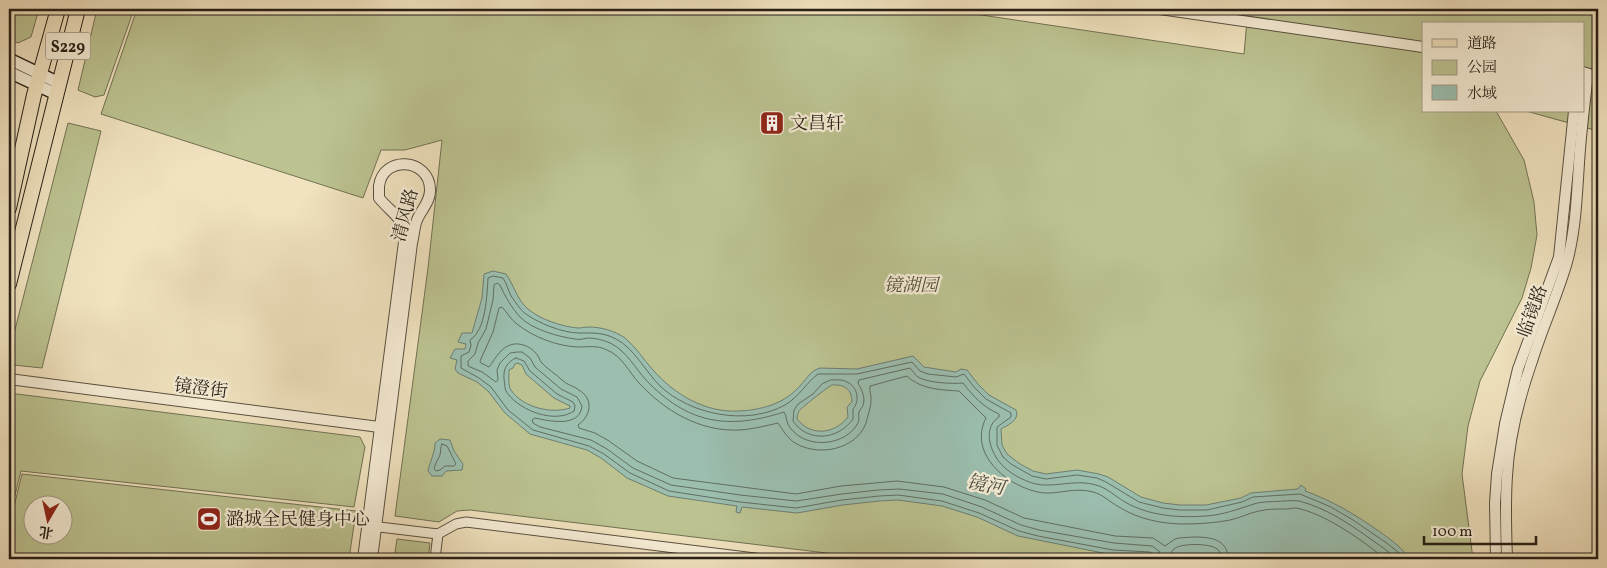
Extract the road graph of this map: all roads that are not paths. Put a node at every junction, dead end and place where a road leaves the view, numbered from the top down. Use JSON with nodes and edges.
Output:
{"nodes":[{"id":1,"x":58,"y":9,"type":"edge"},
{"id":2,"x":78,"y":9,"type":"edge"},
{"id":3,"x":1160,"y":9,"type":"edge"},
{"id":4,"x":1182,"y":11,"type":"edge"},
{"id":5,"x":1422,"y":47,"type":"edge"},
{"id":6,"x":9,"y":59,"type":"edge"},
{"id":7,"x":9,"y":72,"type":"edge"},
{"id":8,"x":1590,"y":74,"type":"edge"},
{"id":9,"x":38,"y":79,"type":"junction"},
{"id":10,"x":57,"y":89,"type":"junction"},
{"id":11,"x":1574,"y":112,"type":"edge"},
{"id":12,"x":9,"y":208,"type":"edge"},
{"id":13,"x":9,"y":284,"type":"edge"},
{"id":14,"x":9,"y":379,"type":"edge"},
{"id":15,"x":384,"y":428,"type":"junction"},
{"id":16,"x":372,"y":526,"type":"junction"},
{"id":17,"x":438,"y":534,"type":"junction"},
{"id":18,"x":719,"y":557,"type":"edge"},
{"id":19,"x":733,"y":557,"type":"edge"},
{"id":20,"x":362,"y":559,"type":"edge"},
{"id":21,"x":372,"y":559,"type":"edge"},
{"id":22,"x":435,"y":559,"type":"edge"},
{"id":23,"x":763,"y":559,"type":"edge"},
{"id":24,"x":1496,"y":559,"type":"edge"},
{"id":25,"x":1507,"y":559,"type":"edge"}],
"edges":[{"from":1,"to":9,"type":"main road","number":"S229"},
{"from":2,"to":10,"type":"main road","number":"S229"},
{"from":3,"to":4,"type":"street"},
{"from":4,"to":5,"type":"street"},
{"from":6,"to":9,"type":"main road"},
{"from":7,"to":9,"type":"main road"},
{"from":8,"to":25,"type":"street","name":"临镜路"},
{"from":9,"to":10,"type":"main road"},
{"from":9,"to":12,"type":"main road","number":"S229"},
{"from":10,"to":13,"type":"main road","number":"S229"},
{"from":11,"to":24,"type":"street","name":"临镜路"},
{"from":14,"to":15,"type":"street","name":"镜澄街"},
{"from":15,"to":15,"type":"street","name":"清风路"},
{"from":15,"to":16,"type":"street","name":"清风路"},
{"from":16,"to":17,"type":"street"},
{"from":16,"to":20,"type":"street","name":"清风路"},
{"from":16,"to":21,"type":"street","name":"清风路"},
{"from":17,"to":18,"type":"street"},
{"from":17,"to":22,"type":"street"},
{"from":18,"to":19,"type":"street"},
{"from":19,"to":23,"type":"street"}]}
